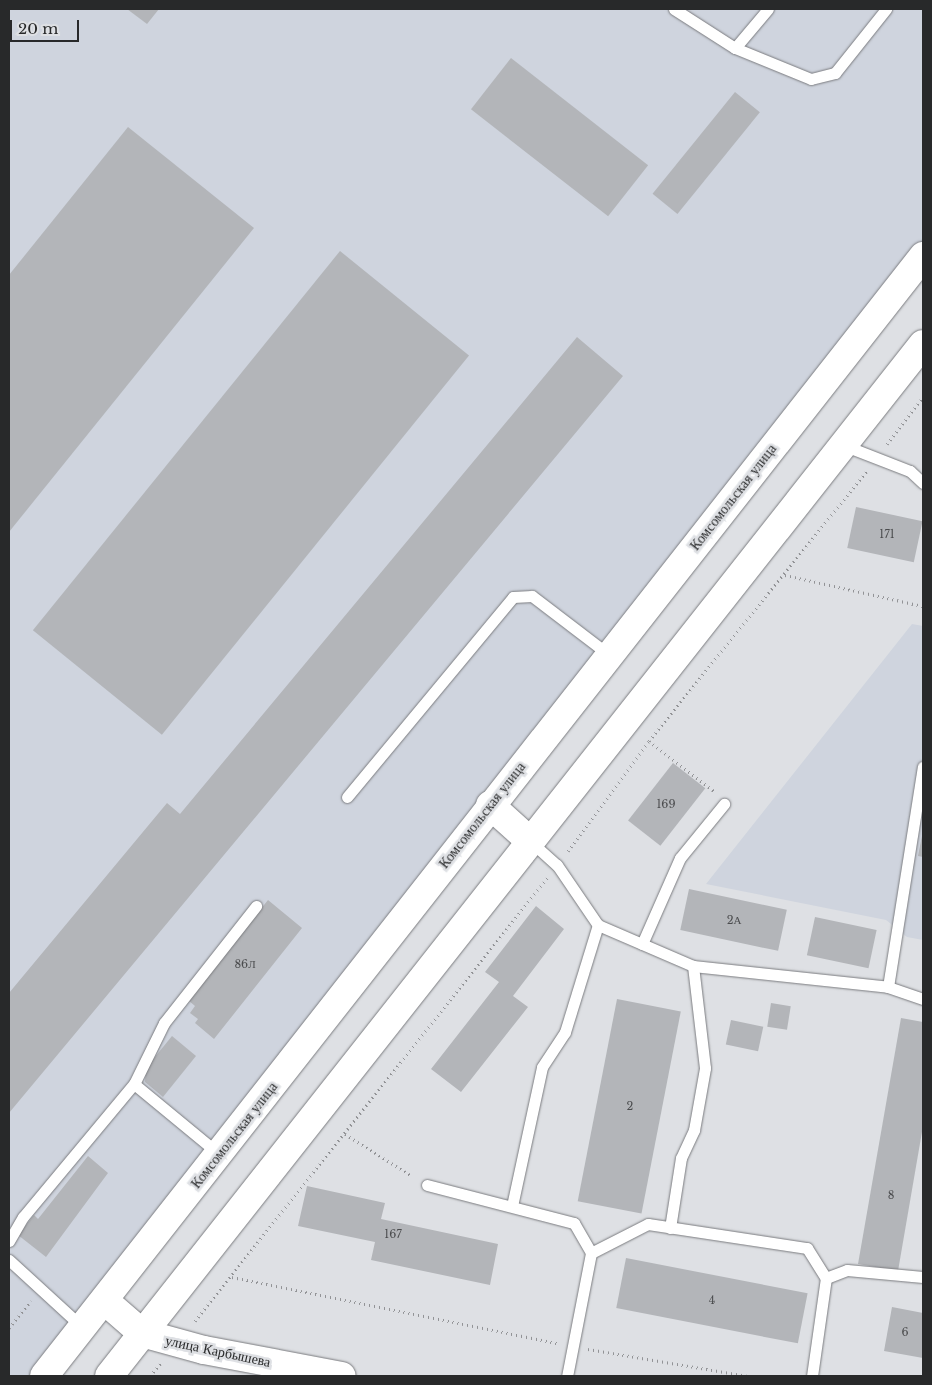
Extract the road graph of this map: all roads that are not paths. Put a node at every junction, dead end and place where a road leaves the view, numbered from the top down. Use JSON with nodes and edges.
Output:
{"nodes":[{"id":1,"x":674,"y":9,"type":"edge"},
{"id":2,"x":768,"y":9,"type":"edge"},
{"id":3,"x":886,"y":9,"type":"edge"},
{"id":4,"x":735,"y":48,"type":"junction"},
{"id":5,"x":923,"y":256,"type":"edge"},
{"id":6,"x":923,"y":344,"type":"edge"},
{"id":7,"x":843,"y":445,"type":"junction"},
{"id":8,"x":923,"y":483,"type":"edge"},
{"id":9,"x":608,"y":654,"type":"junction"},
{"id":10,"x":923,"y":767,"type":"edge"},
{"id":11,"x":347,"y":798,"type":"dead end"},
{"id":12,"x":724,"y":804,"type":"road end"},
{"id":13,"x":490,"y":805,"type":"junction"},
{"id":14,"x":530,"y":841,"type":"junction"},
{"id":15,"x":256,"y":906,"type":"dead end"},
{"id":16,"x":598,"y":925,"type":"junction"},
{"id":17,"x":642,"y":944,"type":"junction"},
{"id":18,"x":693,"y":966,"type":"junction"},
{"id":19,"x":888,"y":987,"type":"junction"},
{"id":20,"x":923,"y":999,"type":"edge"},
{"id":21,"x":134,"y":1084,"type":"junction"},
{"id":22,"x":219,"y":1154,"type":"junction"},
{"id":23,"x":427,"y":1185,"type":"road end"},
{"id":24,"x":512,"y":1206,"type":"junction"},
{"id":25,"x":670,"y":1228,"type":"junction"},
{"id":26,"x":9,"y":1241,"type":"edge"},
{"id":27,"x":591,"y":1253,"type":"junction"},
{"id":28,"x":9,"y":1260,"type":"edge"},
{"id":29,"x":923,"y":1277,"type":"edge"},
{"id":30,"x":826,"y":1278,"type":"junction"},
{"id":31,"x":105,"y":1302,"type":"junction"},
{"id":32,"x":83,"y":1328,"type":"junction"},
{"id":33,"x":142,"y":1333,"type":"junction"},
{"id":34,"x":44,"y":1376,"type":"edge"},
{"id":35,"x":109,"y":1376,"type":"edge"},
{"id":36,"x":342,"y":1376,"type":"edge"},
{"id":37,"x":566,"y":1376,"type":"edge"},
{"id":38,"x":812,"y":1376,"type":"edge"}],
"edges":[{"from":1,"to":4,"type":"lane"},
{"from":2,"to":4,"type":"lane"},
{"from":3,"to":4,"type":"lane"},
{"from":5,"to":9,"type":"main road","name":"Комсомольская улица"},
{"from":6,"to":7,"type":"main road"},
{"from":7,"to":8,"type":"lane"},
{"from":7,"to":14,"type":"main road"},
{"from":9,"to":11,"type":"lane"},
{"from":9,"to":13,"type":"main road","name":"Комсомольская улица"},
{"from":10,"to":19,"type":"lane"},
{"from":12,"to":17,"type":"lane"},
{"from":13,"to":14,"type":"main road"},
{"from":13,"to":22,"type":"main road","name":"Комсомольская улица"},
{"from":14,"to":16,"type":"lane"},
{"from":14,"to":33,"type":"main road"},
{"from":15,"to":21,"type":"lane"},
{"from":16,"to":17,"type":"lane"},
{"from":16,"to":24,"type":"lane"},
{"from":17,"to":18,"type":"lane"},
{"from":18,"to":19,"type":"lane"},
{"from":18,"to":25,"type":"lane"},
{"from":19,"to":20,"type":"lane"},
{"from":21,"to":22,"type":"lane"},
{"from":21,"to":26,"type":"lane"},
{"from":22,"to":31,"type":"main road","name":"Комсомольская улица"},
{"from":23,"to":24,"type":"lane"},
{"from":24,"to":27,"type":"lane"},
{"from":25,"to":27,"type":"lane"},
{"from":25,"to":30,"type":"lane"},
{"from":27,"to":37,"type":"lane"},
{"from":28,"to":32,"type":"lane"},
{"from":29,"to":30,"type":"lane"},
{"from":30,"to":38,"type":"lane"},
{"from":31,"to":32,"type":"main road","name":"Комсомольская улица"},
{"from":31,"to":33,"type":"main road","name":"улица Карбышева"},
{"from":32,"to":34,"type":"main road","name":"Комсомольская улица"},
{"from":33,"to":35,"type":"main road"},
{"from":33,"to":36,"type":"main road","name":"улица Карбышева"}]}
